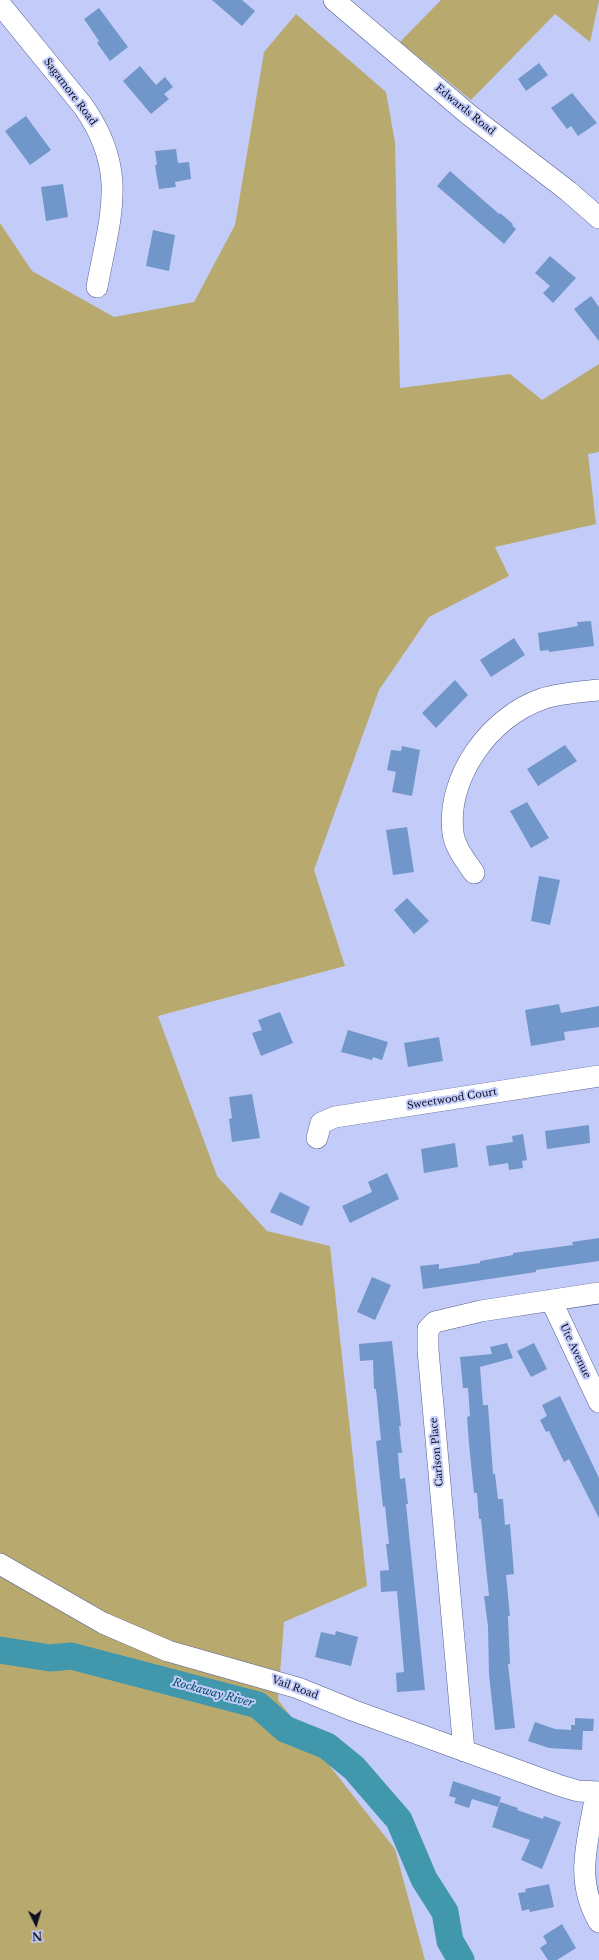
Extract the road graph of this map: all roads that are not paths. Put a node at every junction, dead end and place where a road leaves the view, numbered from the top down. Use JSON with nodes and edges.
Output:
{"nodes":[{"id":1,"x":334,"y":0,"type":"edge"},
{"id":2,"x":0,"y":4,"type":"edge"},
{"id":3,"x":599,"y":218,"type":"edge"},
{"id":4,"x":97,"y":287,"type":"dead end"},
{"id":5,"x":599,"y":690,"type":"edge"},
{"id":6,"x":474,"y":873,"type":"dead end"},
{"id":7,"x":599,"y":1076,"type":"edge"},
{"id":8,"x":317,"y":1138,"type":"dead end"},
{"id":9,"x":599,"y":1293,"type":"edge"},
{"id":10,"x":551,"y":1300,"type":"junction"},
{"id":11,"x":599,"y":1402,"type":"edge"},
{"id":12,"x":0,"y":1564,"type":"edge"},
{"id":13,"x":464,"y":1751,"type":"junction"},
{"id":14,"x":598,"y":1792,"type":"edge"},
{"id":15,"x":599,"y":1922,"type":"edge"}],
"edges":[{"from":1,"to":3,"type":"street","name":"Edwards Road"},
{"from":2,"to":4,"type":"street","name":"Sagamore Road"},
{"from":5,"to":6,"type":"street"},
{"from":7,"to":8,"type":"street","name":"Sweetwood Court"},
{"from":9,"to":10,"type":"street","name":"Carlson Place"},
{"from":10,"to":11,"type":"street","name":"Ute Avenue"},
{"from":10,"to":13,"type":"street","name":"Carlson Place"},
{"from":12,"to":13,"type":"street","name":"Vail Road"},
{"from":13,"to":14,"type":"street","name":"Vail Road"},
{"from":14,"to":15,"type":"street"}]}
